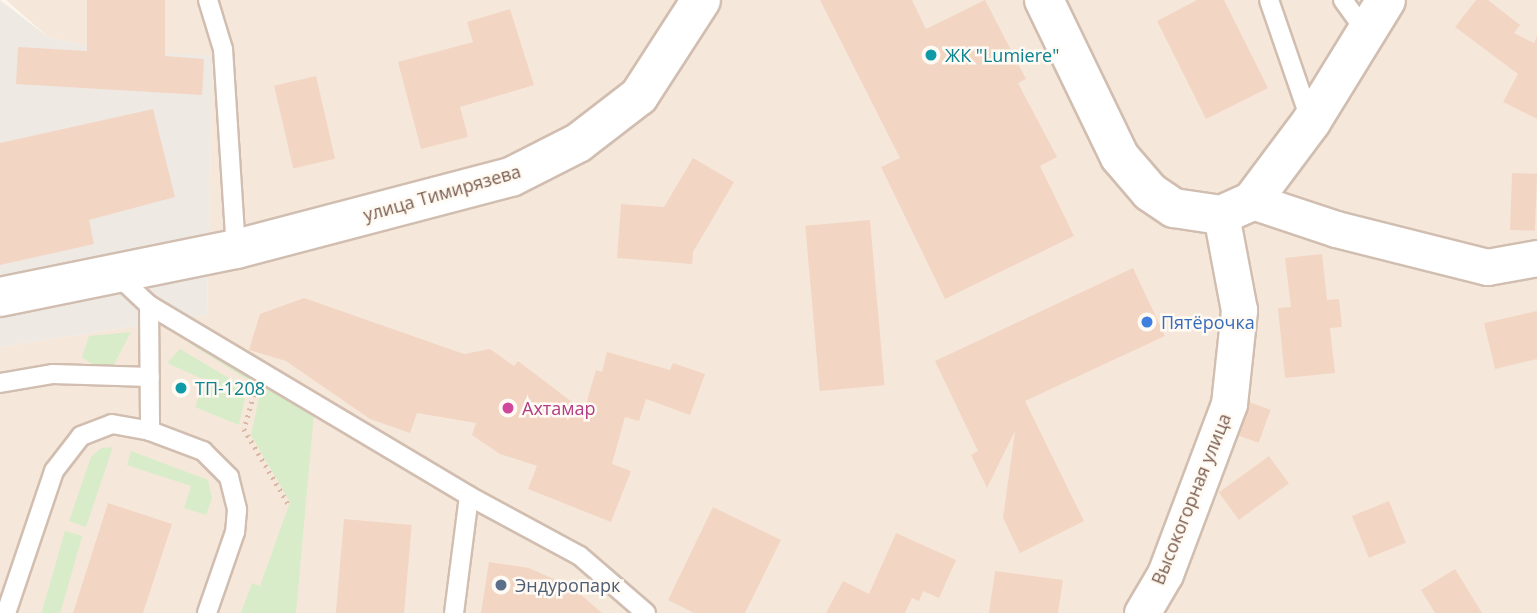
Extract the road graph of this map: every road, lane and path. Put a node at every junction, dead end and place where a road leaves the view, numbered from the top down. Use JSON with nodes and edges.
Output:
{"nodes":[{"id":1,"x":208,"y":0,"type":"edge"},
{"id":2,"x":701,"y":0,"type":"edge"},
{"id":3,"x":1044,"y":0,"type":"edge"},
{"id":4,"x":1269,"y":0,"type":"edge"},
{"id":5,"x":1343,"y":0,"type":"edge"},
{"id":6,"x":1386,"y":0,"type":"edge"},
{"id":7,"x":1367,"y":33,"type":"junction"},
{"id":8,"x":1311,"y":122,"type":"junction"},
{"id":9,"x":1237,"y":208,"type":"junction"},
{"id":10,"x":236,"y":249,"type":"junction"},
{"id":11,"x":1537,"y":258,"type":"edge"},
{"id":12,"x":116,"y":274,"type":"junction"},
{"id":13,"x":0,"y":297,"type":"edge"},
{"id":14,"x":149,"y":305,"type":"junction"},
{"id":15,"x":149,"y":377,"type":"junction"},
{"id":16,"x":0,"y":383,"type":"edge"},
{"id":17,"x":251,"y":386,"type":"dead end"},
{"id":18,"x":150,"y":431,"type":"junction"},
{"id":19,"x":469,"y":496,"type":"junction"},
{"id":20,"x":289,"y":505,"type":"dead end"},
{"id":21,"x":6,"y":613,"type":"edge"},
{"id":22,"x":207,"y":613,"type":"edge"},
{"id":23,"x":454,"y":613,"type":"edge"},
{"id":24,"x":646,"y":613,"type":"edge"},
{"id":25,"x":1142,"y":613,"type":"edge"}],
"edges":[{"from":1,"to":10,"type":"lane"},
{"from":2,"to":10,"type":"street","name":"улица Тимирязева"},
{"from":3,"to":9,"type":"street"},
{"from":4,"to":8,"type":"lane"},
{"from":5,"to":7,"type":"lane"},
{"from":6,"to":7,"type":"street"},
{"from":7,"to":8,"type":"street"},
{"from":8,"to":9,"type":"street"},
{"from":9,"to":11,"type":"street"},
{"from":9,"to":25,"type":"street","name":"Высокогорная улица"},
{"from":10,"to":12,"type":"street","name":"улица Тимирязева"},
{"from":12,"to":13,"type":"street","name":"улица Тимирязева"},
{"from":12,"to":14,"type":"lane"},
{"from":14,"to":15,"type":"lane"},
{"from":14,"to":19,"type":"lane"},
{"from":15,"to":16,"type":"lane"},
{"from":15,"to":18,"type":"lane"},
{"from":17,"to":20,"type":"path"},
{"from":18,"to":21,"type":"lane"},
{"from":18,"to":22,"type":"lane"},
{"from":19,"to":23,"type":"lane"},
{"from":19,"to":24,"type":"lane"}]}
